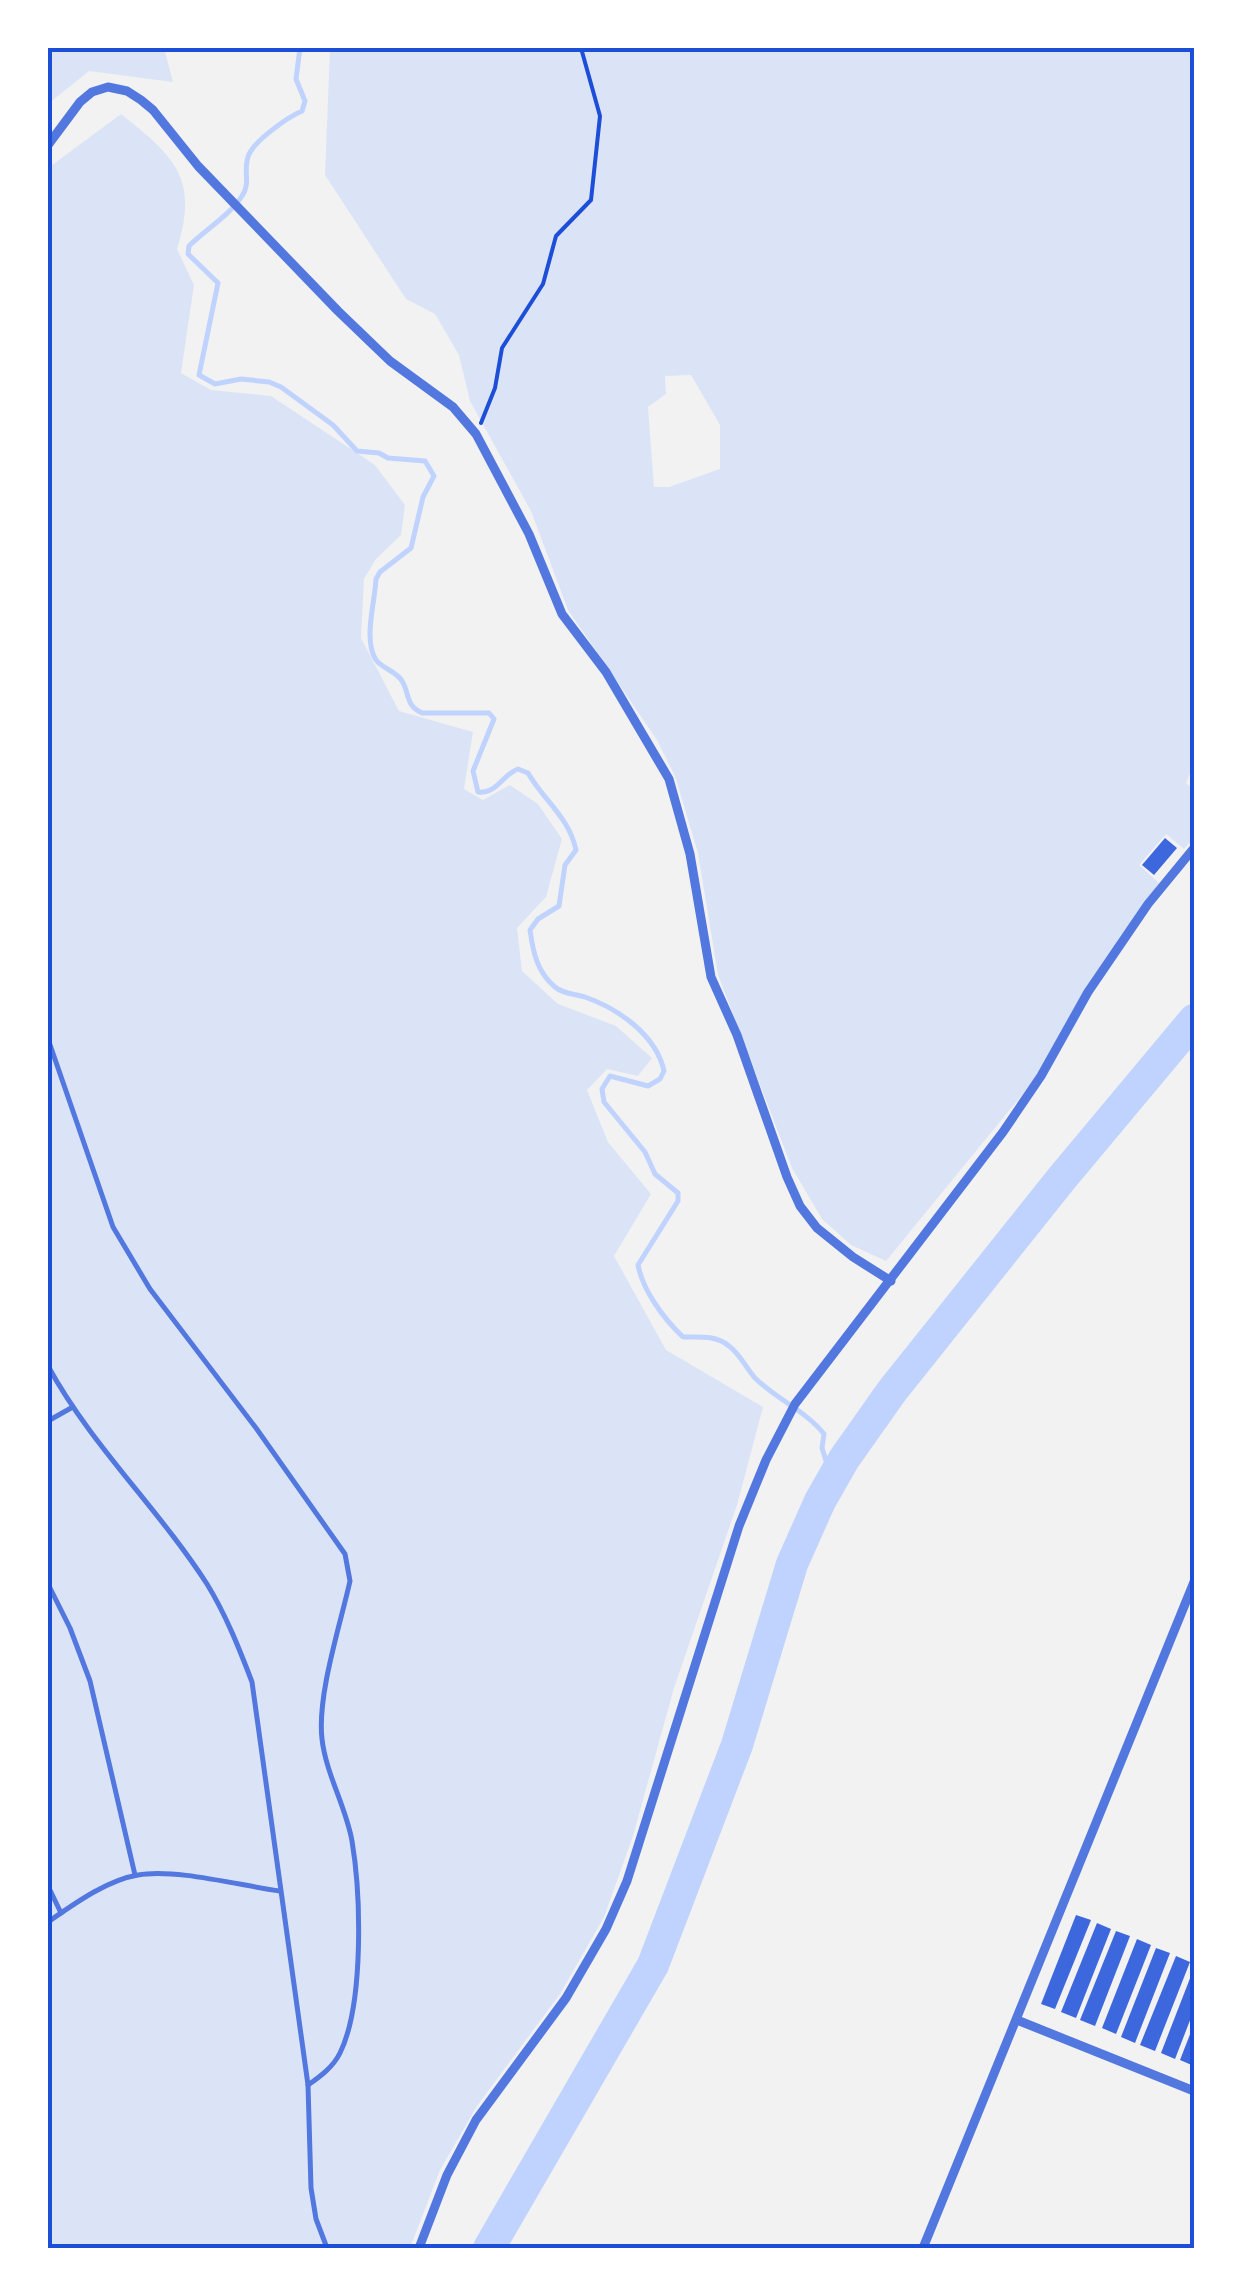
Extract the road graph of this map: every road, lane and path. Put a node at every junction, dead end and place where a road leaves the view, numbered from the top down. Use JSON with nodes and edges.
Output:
{"nodes":[{"id":1,"x":581,"y":48,"type":"edge"},
{"id":2,"x":48,"y":146,"type":"edge"},
{"id":3,"x":476,"y":434,"type":"junction"},
{"id":4,"x":1194,"y":848,"type":"edge"},
{"id":5,"x":48,"y":1039,"type":"edge"},
{"id":6,"x":891,"y":1281,"type":"junction"},
{"id":7,"x":48,"y":1366,"type":"edge"},
{"id":8,"x":71,"y":1408,"type":"junction"},
{"id":9,"x":48,"y":1421,"type":"edge"},
{"id":10,"x":1194,"y":1582,"type":"edge"},
{"id":11,"x":48,"y":1584,"type":"edge"},
{"id":12,"x":136,"y":1875,"type":"junction"},
{"id":13,"x":48,"y":1886,"type":"edge"},
{"id":14,"x":280,"y":1891,"type":"junction"},
{"id":15,"x":61,"y":1913,"type":"junction"},
{"id":16,"x":48,"y":1922,"type":"edge"},
{"id":17,"x":1017,"y":2020,"type":"junction"},
{"id":18,"x":308,"y":2085,"type":"junction"},
{"id":19,"x":1194,"y":2092,"type":"edge"},
{"id":20,"x":327,"y":2248,"type":"edge"},
{"id":21,"x":418,"y":2248,"type":"edge"},
{"id":22,"x":923,"y":2248,"type":"edge"}],
"edges":[{"from":1,"to":3,"type":"path"},
{"from":2,"to":3,"type":"street"},
{"from":3,"to":6,"type":"street"},
{"from":4,"to":6,"type":"street"},
{"from":5,"to":18,"type":"lane"},
{"from":6,"to":21,"type":"street"},
{"from":7,"to":8,"type":"lane"},
{"from":8,"to":9,"type":"lane"},
{"from":8,"to":14,"type":"lane"},
{"from":10,"to":17,"type":"street"},
{"from":11,"to":12,"type":"lane"},
{"from":12,"to":14,"type":"lane"},
{"from":12,"to":15,"type":"lane"},
{"from":13,"to":15,"type":"lane"},
{"from":14,"to":18,"type":"lane"},
{"from":15,"to":16,"type":"lane"},
{"from":17,"to":19,"type":"street"},
{"from":17,"to":22,"type":"street"},
{"from":18,"to":20,"type":"lane"}]}
